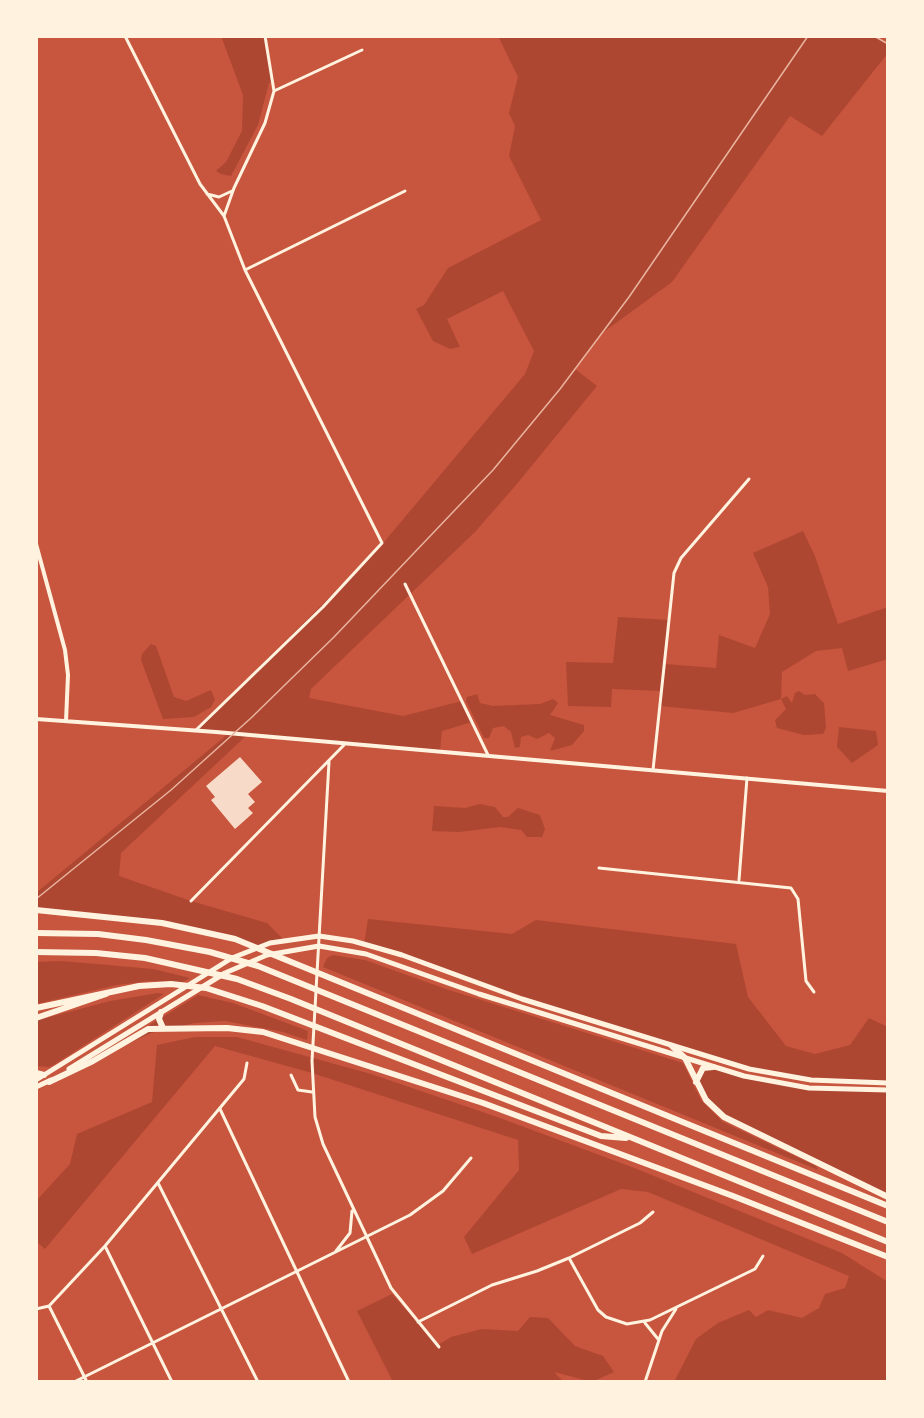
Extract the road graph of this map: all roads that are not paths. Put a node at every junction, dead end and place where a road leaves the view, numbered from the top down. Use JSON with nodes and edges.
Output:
{"nodes":[{"id":1,"x":125,"y":36,"type":"edge"},
{"id":2,"x":265,"y":36,"type":"edge"},
{"id":3,"x":362,"y":50,"type":"dead end"},
{"id":4,"x":274,"y":91,"type":"junction"},
{"id":5,"x":233,"y":189,"type":"junction"},
{"id":6,"x":405,"y":191,"type":"dead end"},
{"id":7,"x":205,"y":193,"type":"junction"},
{"id":8,"x":224,"y":216,"type":"junction"},
{"id":9,"x":245,"y":270,"type":"junction"},
{"id":10,"x":749,"y":479,"type":"dead end"},
{"id":11,"x":36,"y":544,"type":"edge"},
{"id":12,"x":405,"y":584,"type":"dead end"},
{"id":13,"x":36,"y":720,"type":"edge"},
{"id":14,"x":66,"y":721,"type":"junction"},
{"id":15,"x":195,"y":731,"type":"junction"},
{"id":16,"x":344,"y":745,"type":"junction"},
{"id":17,"x":489,"y":756,"type":"junction"},
{"id":18,"x":329,"y":762,"type":"junction"},
{"id":19,"x":653,"y":770,"type":"junction"},
{"id":20,"x":747,"y":778,"type":"junction"},
{"id":21,"x":888,"y":791,"type":"edge"},
{"id":22,"x":599,"y":868,"type":"dead end"},
{"id":23,"x":739,"y":880,"type":"junction"},
{"id":24,"x":191,"y":901,"type":"dead end"},
{"id":25,"x":36,"y":910,"type":"edge"},
{"id":26,"x":36,"y":933,"type":"edge"},
{"id":27,"x":319,"y":936,"type":"junction"},
{"id":28,"x":319,"y":946,"type":"junction"},
{"id":29,"x":36,"y":952,"type":"edge"},
{"id":30,"x":114,"y":990,"type":"junction"},
{"id":31,"x":814,"y":992,"type":"dead end"},
{"id":32,"x":36,"y":1008,"type":"edge"},
{"id":33,"x":161,"y":1012,"type":"junction"},
{"id":34,"x":36,"y":1018,"type":"edge"},
{"id":35,"x":163,"y":1028,"type":"junction"},
{"id":36,"x":672,"y":1046,"type":"junction"},
{"id":37,"x":685,"y":1058,"type":"junction"},
{"id":38,"x":247,"y":1063,"type":"dead end"},
{"id":39,"x":713,"y":1067,"type":"junction"},
{"id":40,"x":36,"y":1073,"type":"edge"},
{"id":41,"x":44,"y":1075,"type":"junction"},
{"id":42,"x":291,"y":1076,"type":"dead end"},
{"id":43,"x":36,"y":1080,"type":"edge"},
{"id":44,"x":49,"y":1082,"type":"junction"},
{"id":45,"x":696,"y":1082,"type":"junction"},
{"id":46,"x":888,"y":1083,"type":"edge"},
{"id":47,"x":36,"y":1087,"type":"edge"},
{"id":48,"x":888,"y":1090,"type":"edge"},
{"id":49,"x":312,"y":1092,"type":"junction"},
{"id":50,"x":220,"y":1108,"type":"junction"},
{"id":51,"x":633,"y":1138,"type":"junction"},
{"id":52,"x":471,"y":1158,"type":"dead end"},
{"id":53,"x":158,"y":1183,"type":"junction"},
{"id":54,"x":888,"y":1197,"type":"edge"},
{"id":55,"x":351,"y":1204,"type":"junction"},
{"id":56,"x":888,"y":1206,"type":"edge"},
{"id":57,"x":653,"y":1212,"type":"dead end"},
{"id":58,"x":888,"y":1222,"type":"edge"},
{"id":59,"x":366,"y":1237,"type":"junction"},
{"id":60,"x":888,"y":1242,"type":"edge"},
{"id":61,"x":105,"y":1246,"type":"junction"},
{"id":62,"x":332,"y":1254,"type":"junction"},
{"id":63,"x":763,"y":1256,"type":"dead end"},
{"id":64,"x":888,"y":1257,"type":"edge"},
{"id":65,"x":570,"y":1258,"type":"junction"},
{"id":66,"x":297,"y":1272,"type":"junction"},
{"id":67,"x":49,"y":1306,"type":"junction"},
{"id":68,"x":678,"y":1307,"type":"junction"},
{"id":69,"x":36,"y":1309,"type":"edge"},
{"id":70,"x":222,"y":1310,"type":"junction"},
{"id":71,"x":418,"y":1322,"type":"junction"},
{"id":72,"x":644,"y":1322,"type":"junction"},
{"id":73,"x":658,"y":1340,"type":"junction"},
{"id":74,"x":153,"y":1343,"type":"junction"},
{"id":75,"x":439,"y":1347,"type":"dead end"},
{"id":76,"x":84,"y":1377,"type":"junction"},
{"id":77,"x":74,"y":1382,"type":"edge"},
{"id":78,"x":87,"y":1382,"type":"edge"},
{"id":79,"x":172,"y":1382,"type":"edge"},
{"id":80,"x":258,"y":1382,"type":"edge"},
{"id":81,"x":349,"y":1382,"type":"edge"},
{"id":82,"x":645,"y":1382,"type":"edge"}],
"edges":[{"from":1,"to":7,"type":"street"},
{"from":2,"to":4,"type":"street"},
{"from":3,"to":4,"type":"street"},
{"from":4,"to":5,"type":"street"},
{"from":5,"to":7,"type":"street"},
{"from":5,"to":8,"type":"street"},
{"from":6,"to":9,"type":"street"},
{"from":7,"to":8,"type":"street"},
{"from":8,"to":9,"type":"street"},
{"from":9,"to":15,"type":"street"},
{"from":10,"to":19,"type":"street"},
{"from":11,"to":14,"type":"street"},
{"from":12,"to":17,"type":"street"},
{"from":13,"to":14,"type":"street"},
{"from":14,"to":15,"type":"street"},
{"from":15,"to":16,"type":"street"},
{"from":16,"to":17,"type":"street"},
{"from":16,"to":18,"type":"street"},
{"from":17,"to":19,"type":"street"},
{"from":18,"to":24,"type":"street"},
{"from":18,"to":27,"type":"street"},
{"from":19,"to":20,"type":"street"},
{"from":20,"to":21,"type":"street"},
{"from":20,"to":23,"type":"street"},
{"from":22,"to":23,"type":"street"},
{"from":23,"to":31,"type":"street"},
{"from":25,"to":56,"type":"highway"},
{"from":26,"to":58,"type":"highway"},
{"from":27,"to":28,"type":"street"},
{"from":27,"to":36,"type":"main road"},
{"from":27,"to":41,"type":"main road"},
{"from":28,"to":33,"type":"main road"},
{"from":28,"to":37,"type":"main road"},
{"from":28,"to":49,"type":"street"},
{"from":29,"to":51,"type":"highway"},
{"from":30,"to":32,"type":"highway"},
{"from":30,"to":34,"type":"highway"},
{"from":30,"to":51,"type":"highway"},
{"from":33,"to":35,"type":"highway"},
{"from":33,"to":44,"type":"main road"},
{"from":35,"to":44,"type":"highway"},
{"from":35,"to":64,"type":"highway"},
{"from":36,"to":37,"type":"highway"},
{"from":36,"to":46,"type":"main road"},
{"from":37,"to":39,"type":"main road"},
{"from":37,"to":45,"type":"highway"},
{"from":38,"to":50,"type":"street"},
{"from":39,"to":45,"type":"highway"},
{"from":39,"to":48,"type":"main road"},
{"from":40,"to":41,"type":"highway"},
{"from":41,"to":43,"type":"main road"},
{"from":42,"to":49,"type":"street"},
{"from":44,"to":47,"type":"main road"},
{"from":45,"to":54,"type":"highway"},
{"from":49,"to":55,"type":"street"},
{"from":50,"to":53,"type":"street"},
{"from":50,"to":66,"type":"street"},
{"from":51,"to":60,"type":"highway"},
{"from":52,"to":59,"type":"street"},
{"from":53,"to":61,"type":"street"},
{"from":53,"to":70,"type":"street"},
{"from":55,"to":59,"type":"street"},
{"from":55,"to":62,"type":"street"},
{"from":57,"to":65,"type":"street"},
{"from":59,"to":62,"type":"street"},
{"from":59,"to":71,"type":"street"},
{"from":61,"to":67,"type":"street"},
{"from":61,"to":74,"type":"street"},
{"from":62,"to":66,"type":"street"},
{"from":63,"to":68,"type":"street"},
{"from":65,"to":71,"type":"street"},
{"from":65,"to":72,"type":"street"},
{"from":66,"to":70,"type":"street"},
{"from":66,"to":81,"type":"street"},
{"from":67,"to":69,"type":"street"},
{"from":67,"to":76,"type":"street"},
{"from":68,"to":72,"type":"street"},
{"from":68,"to":73,"type":"street"},
{"from":70,"to":74,"type":"street"},
{"from":70,"to":80,"type":"street"},
{"from":71,"to":75,"type":"street"},
{"from":72,"to":73,"type":"street"},
{"from":73,"to":82,"type":"street"},
{"from":74,"to":76,"type":"street"},
{"from":74,"to":79,"type":"street"},
{"from":76,"to":77,"type":"street"},
{"from":76,"to":78,"type":"street"}]}
